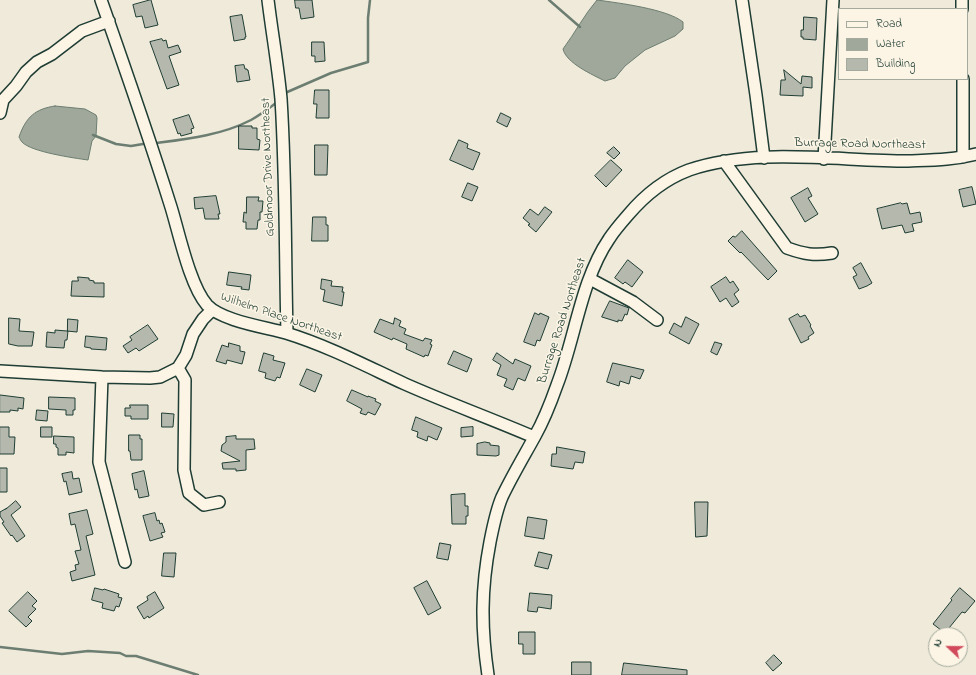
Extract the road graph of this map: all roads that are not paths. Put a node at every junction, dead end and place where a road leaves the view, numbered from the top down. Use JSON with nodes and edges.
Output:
{"nodes":[{"id":1,"x":101,"y":0,"type":"edge"},
{"id":2,"x":268,"y":0,"type":"edge"},
{"id":3,"x":742,"y":0,"type":"edge"},
{"id":4,"x":833,"y":0,"type":"edge"},
{"id":5,"x":108,"y":21,"type":"junction"},
{"id":6,"x":963,"y":80,"type":"edge"},
{"id":7,"x":0,"y":113,"type":"edge"},
{"id":8,"x":976,"y":154,"type":"edge"},
{"id":9,"x":963,"y":157,"type":"junction"},
{"id":10,"x":764,"y":158,"type":"junction"},
{"id":11,"x":824,"y":159,"type":"junction"},
{"id":12,"x":724,"y":161,"type":"junction"},
{"id":13,"x":832,"y":253,"type":"dead end"},
{"id":14,"x":590,"y":279,"type":"junction"},
{"id":15,"x":212,"y":310,"type":"junction"},
{"id":16,"x":657,"y":320,"type":"dead end"},
{"id":17,"x":287,"y":333,"type":"junction"},
{"id":18,"x":178,"y":368,"type":"junction"},
{"id":19,"x":0,"y":371,"type":"edge"},
{"id":20,"x":102,"y":377,"type":"junction"},
{"id":21,"x":534,"y":437,"type":"junction"},
{"id":22,"x":219,"y":502,"type":"dead end"},
{"id":23,"x":125,"y":562,"type":"dead end"},
{"id":24,"x":488,"y":675,"type":"edge"}],
"edges":[{"from":1,"to":5,"type":"street","name":"Wilhelm Place Northeast"},
{"from":2,"to":17,"type":"street","name":"Goldmoor Drive Northeast"},
{"from":3,"to":10,"type":"street"},
{"from":4,"to":11,"type":"street"},
{"from":5,"to":7,"type":"street"},
{"from":5,"to":15,"type":"street","name":"Wilhelm Place Northeast"},
{"from":6,"to":9,"type":"street"},
{"from":8,"to":9,"type":"street","name":"Burrage Road Northeast"},
{"from":9,"to":11,"type":"street","name":"Burrage Road Northeast"},
{"from":10,"to":11,"type":"street","name":"Burrage Road Northeast"},
{"from":10,"to":12,"type":"street","name":"Burrage Road Northeast"},
{"from":12,"to":13,"type":"street"},
{"from":12,"to":14,"type":"street","name":"Burrage Road Northeast"},
{"from":14,"to":16,"type":"street"},
{"from":14,"to":21,"type":"street","name":"Burrage Road Northeast"},
{"from":15,"to":17,"type":"street","name":"Wilhelm Place Northeast"},
{"from":15,"to":18,"type":"street"},
{"from":17,"to":21,"type":"street","name":"Wilhelm Place Northeast"},
{"from":18,"to":20,"type":"street"},
{"from":18,"to":22,"type":"street"},
{"from":19,"to":20,"type":"street"},
{"from":20,"to":23,"type":"street"},
{"from":21,"to":24,"type":"street","name":"Burrage Road Northeast"}]}
